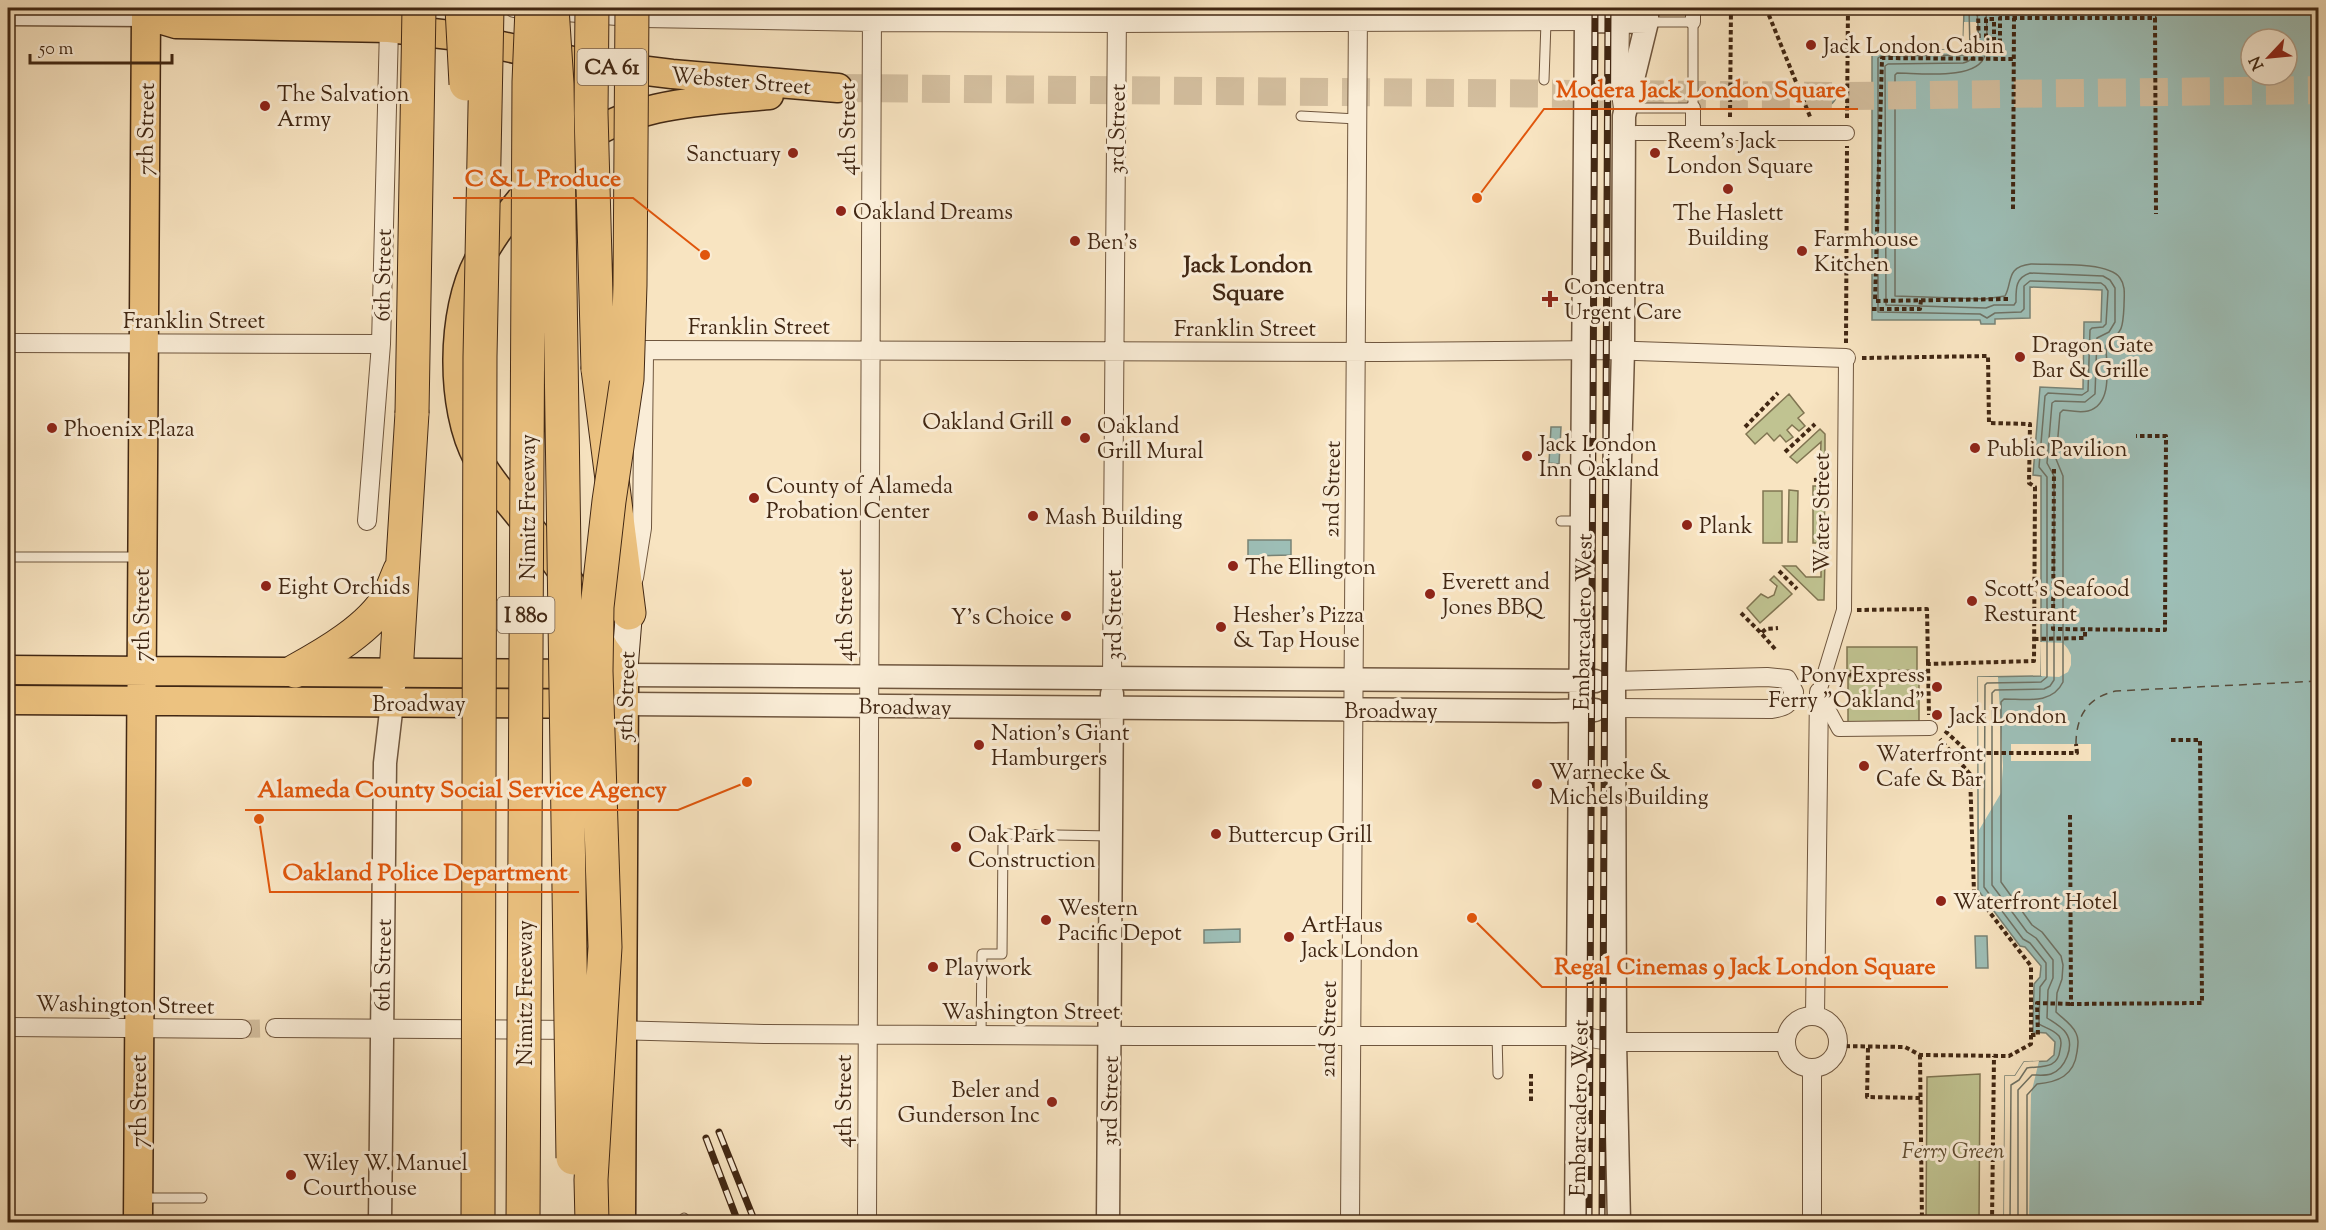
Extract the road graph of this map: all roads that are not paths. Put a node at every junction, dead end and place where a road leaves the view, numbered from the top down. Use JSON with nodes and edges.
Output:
{"nodes":[{"id":1,"x":419,"y":8,"type":"edge"},
{"id":2,"x":462,"y":8,"type":"edge"},
{"id":3,"x":487,"y":8,"type":"edge"},
{"id":4,"x":514,"y":8,"type":"edge"},
{"id":5,"x":532,"y":8,"type":"edge"},
{"id":6,"x":552,"y":8,"type":"edge"},
{"id":7,"x":153,"y":10,"type":"edge"},
{"id":8,"x":626,"y":11,"type":"edge"},
{"id":9,"x":8,"y":14,"type":"edge"},
{"id":10,"x":872,"y":15,"type":"edge"},
{"id":11,"x":1117,"y":15,"type":"edge"},
{"id":12,"x":1358,"y":15,"type":"edge"},
{"id":13,"x":1647,"y":15,"type":"edge"},
{"id":14,"x":1693,"y":15,"type":"edge"},
{"id":15,"x":1586,"y":21,"type":"junction"},
{"id":16,"x":1620,"y":21,"type":"junction"},
{"id":17,"x":1546,"y":22,"type":"junction"},
{"id":18,"x":389,"y":28,"type":"junction"},
{"id":19,"x":1544,"y":80,"type":"dead end"},
{"id":20,"x":1693,"y":108,"type":"junction"},
{"id":21,"x":1301,"y":116,"type":"dead end"},
{"id":22,"x":1357,"y":119,"type":"junction"},
{"id":23,"x":1628,"y":119,"type":"junction"},
{"id":24,"x":1693,"y":133,"type":"junction"},
{"id":25,"x":1847,"y":133,"type":"road end"},
{"id":26,"x":8,"y":343,"type":"edge"},
{"id":27,"x":144,"y":343,"type":"junction"},
{"id":28,"x":381,"y":344,"type":"junction"},
{"id":29,"x":644,"y":350,"type":"junction"},
{"id":30,"x":870,"y":350,"type":"junction"},
{"id":31,"x":1585,"y":350,"type":"junction"},
{"id":32,"x":1623,"y":350,"type":"junction"},
{"id":33,"x":1113,"y":351,"type":"junction"},
{"id":34,"x":1356,"y":352,"type":"junction"},
{"id":35,"x":480,"y":357,"type":"junction"},
{"id":36,"x":1846,"y":358,"type":"joint"},
{"id":37,"x":368,"y":520,"type":"dead end"},
{"id":38,"x":8,"y":557,"type":"edge"},
{"id":39,"x":142,"y":557,"type":"junction"},
{"id":40,"x":402,"y":563,"type":"junction"},
{"id":41,"x":629,"y":613,"type":"junction"},
{"id":42,"x":8,"y":670,"type":"edge"},
{"id":43,"x":141,"y":671,"type":"junction"},
{"id":44,"x":295,"y":671,"type":"junction"},
{"id":45,"x":624,"y":675,"type":"junction"},
{"id":46,"x":868,"y":676,"type":"junction"},
{"id":47,"x":1112,"y":678,"type":"junction"},
{"id":48,"x":1353,"y":680,"type":"junction"},
{"id":49,"x":1581,"y":681,"type":"junction"},
{"id":50,"x":1614,"y":681,"type":"junction"},
{"id":51,"x":1822,"y":683,"type":"junction"},
{"id":52,"x":394,"y":688,"type":"junction"},
{"id":53,"x":1794,"y":692,"type":"junction"},
{"id":54,"x":8,"y":700,"type":"edge"},
{"id":55,"x":141,"y":700,"type":"junction"},
{"id":56,"x":624,"y":704,"type":"junction"},
{"id":57,"x":868,"y":706,"type":"junction"},
{"id":58,"x":1112,"y":708,"type":"junction"},
{"id":59,"x":1614,"y":708,"type":"junction"},
{"id":60,"x":1353,"y":710,"type":"junction"},
{"id":61,"x":1581,"y":710,"type":"junction"},
{"id":62,"x":1933,"y":726,"type":"road end"},
{"id":63,"x":1112,"y":836,"type":"junction"},
{"id":64,"x":1815,"y":1016,"type":"junction"},
{"id":65,"x":8,"y":1027,"type":"edge"},
{"id":66,"x":139,"y":1028,"type":"junction"},
{"id":67,"x":275,"y":1028,"type":"tunnel mouth"},
{"id":68,"x":242,"y":1029,"type":"tunnel mouth"},
{"id":69,"x":382,"y":1029,"type":"junction"},
{"id":70,"x":622,"y":1030,"type":"junction"},
{"id":71,"x":867,"y":1035,"type":"junction"},
{"id":72,"x":981,"y":1035,"type":"junction"},
{"id":73,"x":1497,"y":1035,"type":"junction"},
{"id":74,"x":1110,"y":1036,"type":"junction"},
{"id":75,"x":1579,"y":1036,"type":"junction"},
{"id":76,"x":1351,"y":1037,"type":"junction"},
{"id":77,"x":1615,"y":1042,"type":"junction"},
{"id":78,"x":1786,"y":1042,"type":"junction"},
{"id":79,"x":1812,"y":1068,"type":"junction"},
{"id":80,"x":1498,"y":1074,"type":"dead end"},
{"id":81,"x":201,"y":1198,"type":"dead end"},
{"id":82,"x":138,"y":1210,"type":"edge"},
{"id":83,"x":380,"y":1222,"type":"edge"},
{"id":84,"x":478,"y":1222,"type":"edge"},
{"id":85,"x":523,"y":1222,"type":"edge"},
{"id":86,"x":575,"y":1222,"type":"edge"},
{"id":87,"x":592,"y":1222,"type":"edge"},
{"id":88,"x":621,"y":1222,"type":"edge"},
{"id":89,"x":867,"y":1222,"type":"edge"},
{"id":90,"x":1108,"y":1222,"type":"edge"},
{"id":91,"x":1350,"y":1222,"type":"edge"},
{"id":92,"x":1576,"y":1222,"type":"edge"},
{"id":93,"x":1618,"y":1222,"type":"edge"},
{"id":94,"x":1812,"y":1222,"type":"edge"}],
"edges":[{"from":1,"to":40,"type":"highway","bridge":true},
{"from":2,"to":35,"type":"highway","bridge":true},
{"from":3,"to":35,"type":"highway","name":"Nimitz Freeway","number":"I 880","bridge":true},
{"from":4,"to":8,"type":"street"},
{"from":5,"to":85,"type":"highway","name":"Nimitz Freeway","number":"I 880","bridge":true},
{"from":6,"to":86,"type":"highway","bridge":true},
{"from":7,"to":9,"type":"street","name":"Webster Street"},
{"from":7,"to":18,"type":"main road","name":"Webster Street","number":"CA 61"},
{"from":7,"to":27,"type":"main road","name":"7th Street"},
{"from":8,"to":10,"type":"street"},
{"from":8,"to":41,"type":"highway","bridge":true},
{"from":8,"to":87,"type":"highway","bridge":true},
{"from":10,"to":11,"type":"street"},
{"from":10,"to":30,"type":"street","name":"4th Street"},
{"from":11,"to":12,"type":"street"},
{"from":11,"to":33,"type":"street","name":"3rd Street"},
{"from":12,"to":17,"type":"street"},
{"from":12,"to":22,"type":"street","name":"2nd Street"},
{"from":13,"to":14,"type":"lane"},
{"from":13,"to":16,"type":"street"},
{"from":13,"to":23,"type":"street","name":"Embarcadero West"},
{"from":14,"to":20,"type":"lane"},
{"from":15,"to":16,"type":"street"},
{"from":15,"to":17,"type":"street"},
{"from":15,"to":31,"type":"street","name":"Embarcadero West"},
{"from":16,"to":23,"type":"street","name":"Embarcadero West"},
{"from":17,"to":19,"type":"lane"},
{"from":18,"to":28,"type":"street","name":"6th Street"},
{"from":18,"to":45,"type":"main road","name":"Webster Street","number":"CA 61"},
{"from":20,"to":23,"type":"lane"},
{"from":20,"to":24,"type":"street"},
{"from":21,"to":22,"type":"lane"},
{"from":22,"to":34,"type":"street","name":"2nd Street"},
{"from":23,"to":24,"type":"street"},
{"from":23,"to":32,"type":"street","name":"Embarcadero West"},
{"from":24,"to":25,"type":"street"},
{"from":26,"to":27,"type":"street","name":"Franklin Street"},
{"from":27,"to":28,"type":"street","name":"Franklin Street"},
{"from":27,"to":39,"type":"main road","name":"7th Street"},
{"from":28,"to":37,"type":"street","name":"6th Street"},
{"from":29,"to":29,"type":"street","name":"5th Street"},
{"from":29,"to":30,"type":"street","name":"Franklin Street"},
{"from":29,"to":41,"type":"street","name":"5th Street"},
{"from":30,"to":33,"type":"street","name":"Franklin Street"},
{"from":30,"to":46,"type":"street","name":"4th Street"},
{"from":31,"to":32,"type":"street","name":"Franklin Street"},
{"from":31,"to":34,"type":"street","name":"Franklin Street"},
{"from":31,"to":49,"type":"street","name":"Embarcadero West"},
{"from":32,"to":36,"type":"street","name":"Franklin Street"},
{"from":32,"to":50,"type":"street","name":"Embarcadero West"},
{"from":33,"to":34,"type":"street","name":"Franklin Street"},
{"from":33,"to":47,"type":"street","name":"3rd Street"},
{"from":34,"to":48,"type":"street","name":"2nd Street"},
{"from":35,"to":84,"type":"highway","name":"Nimitz Freeway","number":"I 880","bridge":true},
{"from":36,"to":51,"type":"street","name":"Water Street"},
{"from":38,"to":39,"type":"lane"},
{"from":39,"to":43,"type":"main road","name":"7th Street"},
{"from":40,"to":44,"type":"highway"},
{"from":40,"to":52,"type":"highway"},
{"from":41,"to":45,"type":"main road","name":"5th Street"},
{"from":42,"to":43,"type":"main road","name":"Broadway"},
{"from":43,"to":44,"type":"main road","name":"Broadway"},
{"from":43,"to":55,"type":"main road","name":"7th Street"},
{"from":44,"to":52,"type":"main road","name":"Broadway"},
{"from":45,"to":46,"type":"street","name":"Broadway"},
{"from":45,"to":52,"type":"main road","name":"Broadway"},
{"from":45,"to":56,"type":"main road","name":"5th Street"},
{"from":46,"to":47,"type":"street","name":"Broadway"},
{"from":46,"to":57,"type":"street","name":"4th Street"},
{"from":47,"to":48,"type":"street","name":"Broadway"},
{"from":47,"to":58,"type":"street","name":"3rd Street"},
{"from":48,"to":49,"type":"street","name":"Broadway"},
{"from":48,"to":60,"type":"street","name":"2nd Street"},
{"from":49,"to":50,"type":"street","name":"Broadway"},
{"from":49,"to":61,"type":"street","name":"Embarcadero West"},
{"from":50,"to":53,"type":"street","name":"Broadway"},
{"from":50,"to":59,"type":"street","name":"Embarcadero West"},
{"from":51,"to":53,"type":"street"},
{"from":51,"to":62,"type":"street"},
{"from":51,"to":64,"type":"street","name":"Water Street"},
{"from":52,"to":55,"type":"main road","name":"Broadway"},
{"from":52,"to":56,"type":"main road","name":"Broadway"},
{"from":52,"to":69,"type":"street","name":"6th Street"},
{"from":53,"to":59,"type":"street","name":"Broadway"},
{"from":54,"to":55,"type":"main road","name":"Broadway"},
{"from":55,"to":66,"type":"main road","name":"7th Street"},
{"from":56,"to":57,"type":"street","name":"Broadway"},
{"from":56,"to":70,"type":"main road","name":"5th Street"},
{"from":57,"to":58,"type":"street","name":"Broadway"},
{"from":57,"to":71,"type":"street","name":"4th Street"},
{"from":58,"to":60,"type":"street","name":"Broadway"},
{"from":58,"to":63,"type":"street","name":"3rd Street"},
{"from":59,"to":61,"type":"street","name":"Broadway"},
{"from":59,"to":77,"type":"street","name":"Embarcadero West"},
{"from":60,"to":61,"type":"street","name":"Broadway"},
{"from":60,"to":76,"type":"street","name":"2nd Street"},
{"from":61,"to":75,"type":"street","name":"Embarcadero West"},
{"from":63,"to":72,"type":"lane"},
{"from":63,"to":74,"type":"street","name":"3rd Street"},
{"from":64,"to":78,"type":"street"},
{"from":64,"to":79,"type":"street"},
{"from":65,"to":66,"type":"street","name":"Washington Street"},
{"from":66,"to":68,"type":"street","name":"Washington Street"},
{"from":66,"to":82,"type":"main road","name":"7th Street"},
{"from":67,"to":69,"type":"street","name":"Washington Street"},
{"from":69,"to":70,"type":"street","name":"Washington Street"},
{"from":69,"to":83,"type":"street","name":"6th Street"},
{"from":70,"to":71,"type":"street","name":"Washington Street"},
{"from":70,"to":88,"type":"main road","name":"5th Street"},
{"from":71,"to":72,"type":"street","name":"Washington Street"},
{"from":71,"to":89,"type":"street","name":"4th Street"},
{"from":72,"to":74,"type":"street","name":"Washington Street"},
{"from":73,"to":75,"type":"street","name":"Washington Street"},
{"from":73,"to":76,"type":"street","name":"Washington Street"},
{"from":73,"to":80,"type":"lane"},
{"from":74,"to":76,"type":"street","name":"Washington Street"},
{"from":74,"to":90,"type":"street","name":"3rd Street"},
{"from":75,"to":77,"type":"street","name":"Washington Street"},
{"from":75,"to":92,"type":"street","name":"Embarcadero West"},
{"from":76,"to":91,"type":"street","name":"2nd Street"},
{"from":77,"to":78,"type":"street","name":"Washington Street"},
{"from":77,"to":93,"type":"street","name":"Embarcadero West"},
{"from":78,"to":79,"type":"street"},
{"from":79,"to":94,"type":"street"},
{"from":81,"to":82,"type":"lane"}]}
